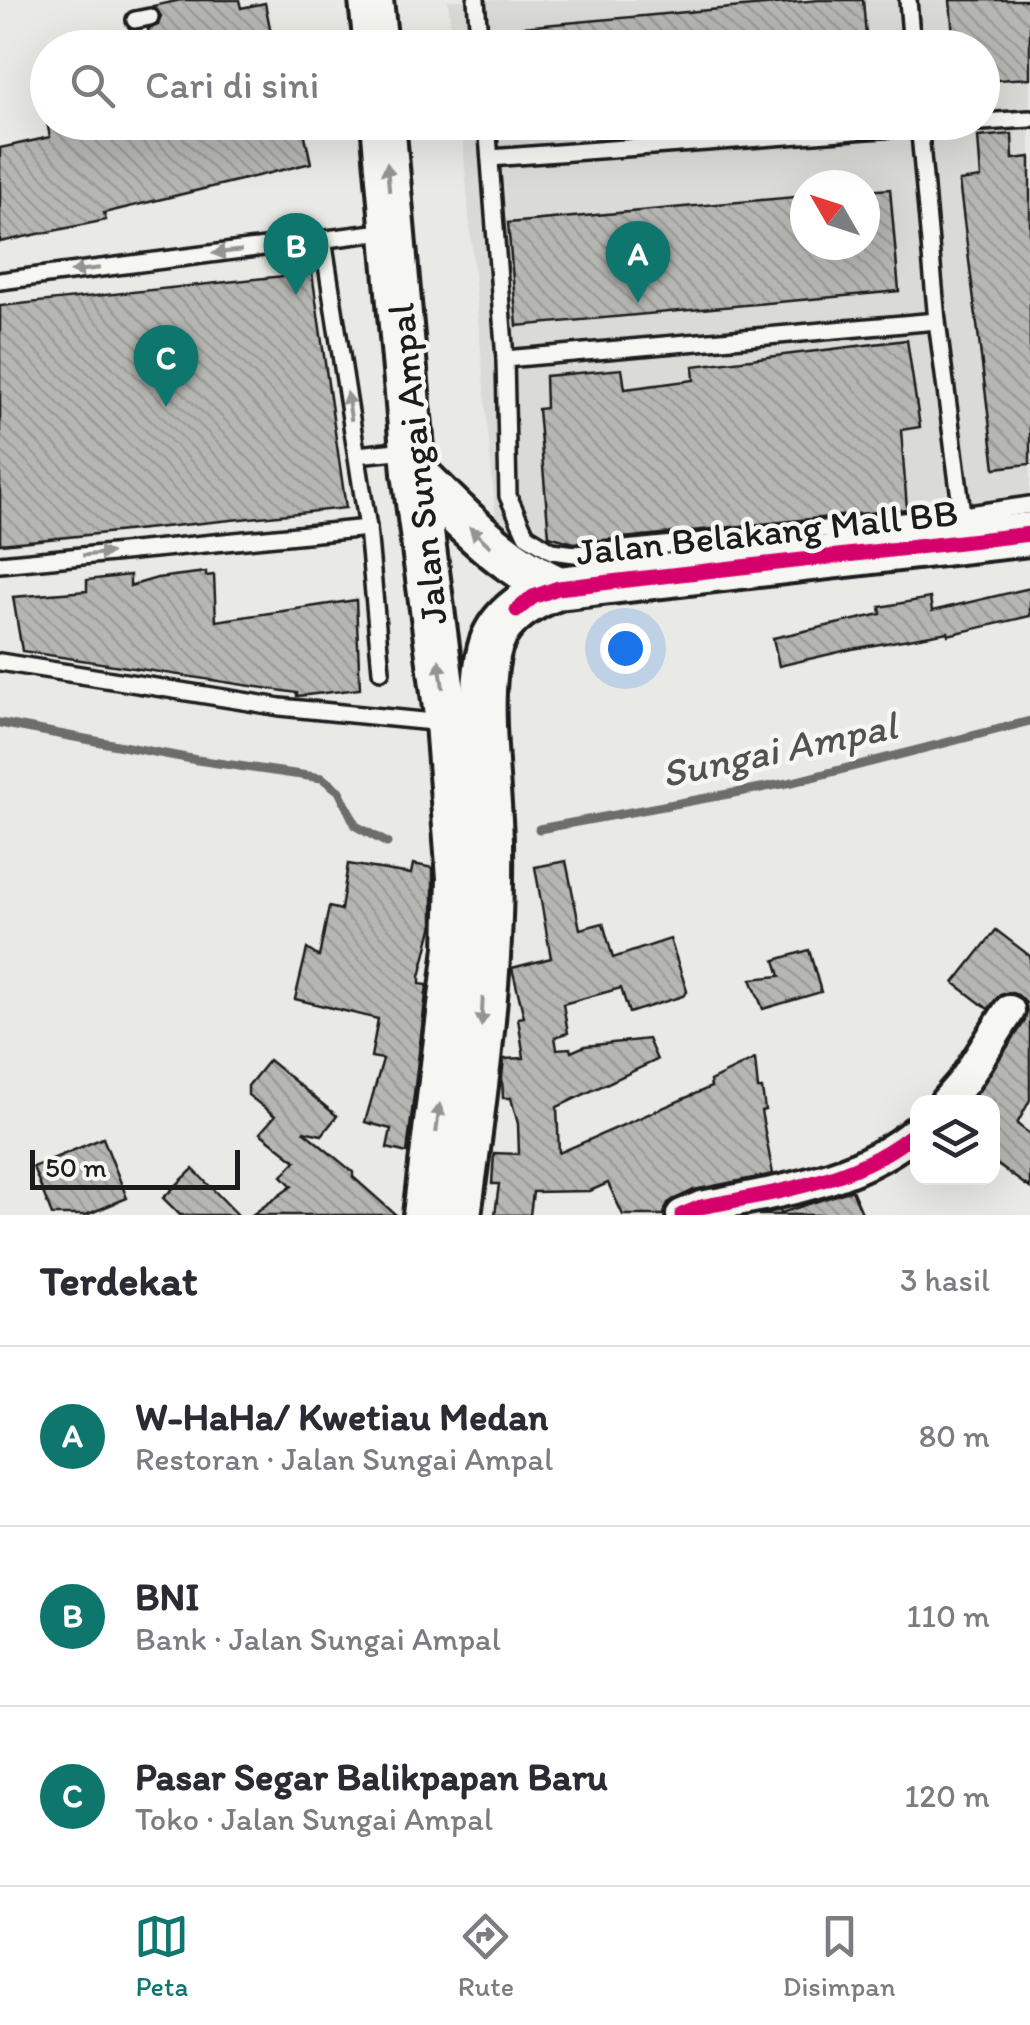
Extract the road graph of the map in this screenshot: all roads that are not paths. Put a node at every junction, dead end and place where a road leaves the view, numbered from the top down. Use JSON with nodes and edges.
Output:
{"nodes":[{"id":1,"x":372,"y":0,"type":"edge"},
{"id":2,"x":476,"y":0,"type":"edge"},
{"id":3,"x":908,"y":0,"type":"edge"},
{"id":4,"x":374,"y":30,"type":"edge"},
{"id":5,"x":478,"y":30,"type":"edge"},
{"id":6,"x":910,"y":30,"type":"edge"},
{"id":7,"x":1030,"y":118,"type":"edge"},
{"id":8,"x":1000,"y":120,"type":"edge"},
{"id":9,"x":385,"y":140,"type":"edge"},
{"id":10,"x":488,"y":140,"type":"edge"},
{"id":11,"x":724,"y":140,"type":"edge"},
{"id":12,"x":920,"y":140,"type":"edge"},
{"id":13,"x":490,"y":158,"type":"junction"},
{"id":14,"x":393,"y":230,"type":"junction"},
{"id":15,"x":324,"y":239,"type":"junction"},
{"id":16,"x":0,"y":281,"type":"edge"},
{"id":17,"x":937,"y":321,"type":"junction"},
{"id":18,"x":505,"y":359,"type":"junction"},
{"id":19,"x":357,"y":454,"type":"junction"},
{"id":20,"x":413,"y":460,"type":"junction"},
{"id":21,"x":1030,"y":505,"type":"edge"},
{"id":22,"x":368,"y":528,"type":"junction"},
{"id":23,"x":964,"y":529,"type":"junction"},
{"id":24,"x":1030,"y":534,"type":"edge"},
{"id":25,"x":0,"y":564,"type":"edge"},
{"id":26,"x":558,"y":588,"type":"junction"},
{"id":27,"x":0,"y":662,"type":"edge"},
{"id":28,"x":382,"y":671,"type":"dead end"},
{"id":29,"x":447,"y":723,"type":"junction"},
{"id":30,"x":476,"y":821,"type":"junction"},
{"id":31,"x":472,"y":948,"type":"junction"},
{"id":32,"x":1009,"y":1011,"type":"dead end"},
{"id":33,"x":952,"y":1095,"type":"edge"},
{"id":34,"x":910,"y":1135,"type":"edge"},
{"id":35,"x":722,"y":1209,"type":"edge"},
{"id":36,"x":425,"y":1215,"type":"edge"},
{"id":37,"x":459,"y":1215,"type":"edge"},
{"id":38,"x":682,"y":1215,"type":"edge"}],
"edges":[{"from":1,"to":4,"type":"main road"},
{"from":2,"to":5,"type":"lane"},
{"from":3,"to":6,"type":"lane"},
{"from":7,"to":8,"type":"lane"},
{"from":14,"to":9,"type":"main road","name":"Jalan Sungai Ampal","one_way":true},
{"from":10,"to":13,"type":"lane"},
{"from":11,"to":13,"type":"lane"},
{"from":12,"to":17,"type":"lane"},
{"from":13,"to":18,"type":"lane"},
{"from":14,"to":15,"type":"lane"},
{"from":14,"to":20,"type":"main road","name":"Jalan Sungai Ampal"},
{"from":15,"to":16,"type":"lane","one_way":true},
{"from":19,"to":15,"type":"lane","one_way":true},
{"from":17,"to":18,"type":"lane"},
{"from":17,"to":23,"type":"lane"},
{"from":18,"to":23,"type":"lane"},
{"from":19,"to":20,"type":"lane"},
{"from":19,"to":22,"type":"lane"},
{"from":26,"to":20,"type":"main road","one_way":true},
{"from":29,"to":20,"type":"main road","name":"Jalan Sungai Ampal","one_way":true},
{"from":21,"to":23,"type":"lane"},
{"from":25,"to":22,"type":"lane","one_way":true},
{"from":22,"to":28,"type":"lane"},
{"from":23,"to":24,"type":"main road","name":"Jalan Belakang Mall BB"},
{"from":23,"to":26,"type":"main road","name":"Jalan Belakang Mall BB"},
{"from":26,"to":30,"type":"main road","name":"Jalan Belakang Mall BB"},
{"from":27,"to":29,"type":"lane"},
{"from":29,"to":30,"type":"main road","name":"Jalan Sungai Ampal"},
{"from":30,"to":31,"type":"main road","name":"Jalan Sungai Ampal"},
{"from":36,"to":31,"type":"main road","name":"Jalan Sungai Ampal","one_way":true},
{"from":31,"to":37,"type":"main road","name":"Jalan Sungai Ampal","one_way":true},
{"from":32,"to":33,"type":"street"},
{"from":34,"to":35,"type":"street"},
{"from":35,"to":38,"type":"street"}]}
